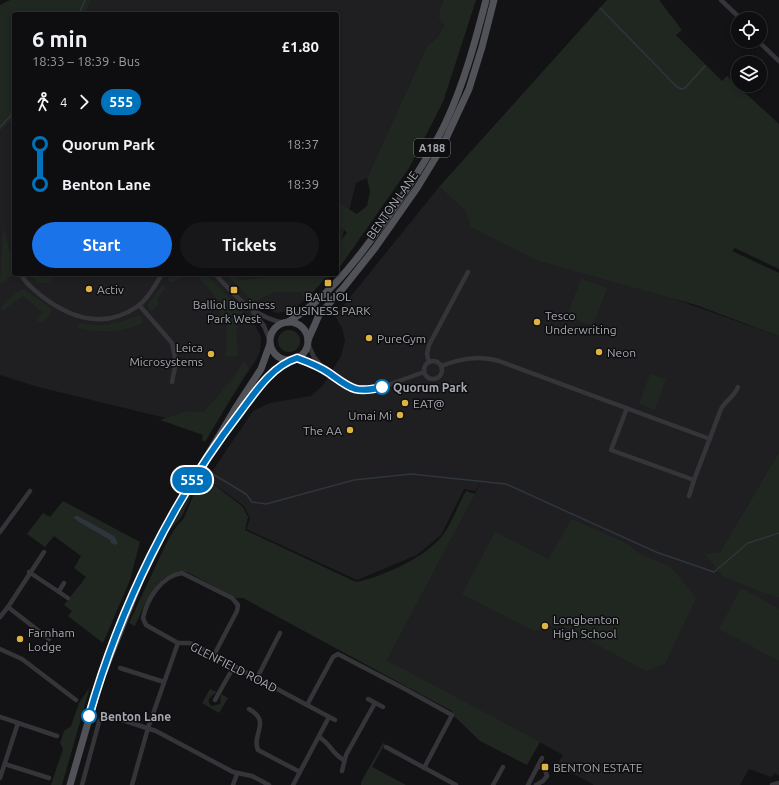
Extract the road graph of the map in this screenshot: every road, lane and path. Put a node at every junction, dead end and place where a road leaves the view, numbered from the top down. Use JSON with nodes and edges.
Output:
{"nodes":[{"id":1,"x":486,"y":0,"type":"edge"},
{"id":2,"x":494,"y":0,"type":"edge"},
{"id":3,"x":721,"y":0,"type":"edge"},
{"id":4,"x":734,"y":12,"type":"edge"},
{"id":5,"x":765,"y":48,"type":"edge"},
{"id":6,"x":779,"y":61,"type":"edge"},
{"id":7,"x":468,"y":272,"type":"dead end"},
{"id":8,"x":22,"y":276,"type":"edge"},
{"id":9,"x":161,"y":276,"type":"edge"},
{"id":10,"x":217,"y":276,"type":"edge"},
{"id":11,"x":139,"y":305,"type":"junction"},
{"id":12,"x":251,"y":309,"type":"junction"},
{"id":13,"x":287,"y":323,"type":"junction"},
{"id":14,"x":308,"y":342,"type":"junction"},
{"id":15,"x":270,"y":343,"type":"junction"},
{"id":16,"x":295,"y":359,"type":"junction"},
{"id":17,"x":429,"y":362,"type":"junction"},
{"id":18,"x":440,"y":366,"type":"junction"},
{"id":19,"x":328,"y":372,"type":"junction"},
{"id":20,"x":424,"y":372,"type":"junction"},
{"id":21,"x":172,"y":382,"type":"dead end"},
{"id":22,"x":738,"y":387,"type":"dead end"},
{"id":23,"x":627,"y":408,"type":"junction"},
{"id":24,"x":710,"y":439,"type":"junction"},
{"id":25,"x":215,"y":443,"type":"junction"},
{"id":26,"x":694,"y":480,"type":"junction"},
{"id":27,"x":30,"y":491,"type":"dead end"},
{"id":28,"x":688,"y":496,"type":"dead end"},
{"id":29,"x":0,"y":532,"type":"edge"},
{"id":30,"x":44,"y":552,"type":"dead end"},
{"id":31,"x":30,"y":572,"type":"junction"},
{"id":32,"x":64,"y":583,"type":"dead end"},
{"id":33,"x":59,"y":591,"type":"junction"},
{"id":34,"x":68,"y":598,"type":"dead end"},
{"id":35,"x":8,"y":607,"type":"junction"},
{"id":36,"x":0,"y":618,"type":"edge"},
{"id":37,"x":280,"y":633,"type":"dead end"},
{"id":38,"x":48,"y":639,"type":"dead end"},
{"id":39,"x":178,"y":643,"type":"junction"},
{"id":40,"x":0,"y":649,"type":"edge"},
{"id":41,"x":214,"y":655,"type":"junction"},
{"id":42,"x":234,"y":666,"type":"junction"},
{"id":43,"x":120,"y":668,"type":"dead end"},
{"id":44,"x":257,"y":678,"type":"junction"},
{"id":45,"x":164,"y":682,"type":"junction"},
{"id":46,"x":368,"y":699,"type":"dead end"},
{"id":47,"x":76,"y":700,"type":"dead end"},
{"id":48,"x":215,"y":700,"type":"dead end"},
{"id":49,"x":375,"y":703,"type":"junction"},
{"id":50,"x":307,"y":705,"type":"junction"},
{"id":51,"x":383,"y":707,"type":"dead end"},
{"id":52,"x":249,"y":709,"type":"dead end"},
{"id":53,"x":0,"y":717,"type":"edge"},
{"id":54,"x":329,"y":717,"type":"junction"},
{"id":55,"x":335,"y":720,"type":"dead end"},
{"id":56,"x":18,"y":723,"type":"junction"},
{"id":57,"x":148,"y":728,"type":"junction"},
{"id":58,"x":57,"y":736,"type":"dead end"},
{"id":59,"x":319,"y":737,"type":"junction"},
{"id":60,"x":386,"y":747,"type":"dead end"},
{"id":61,"x":542,"y":758,"type":"dead end"},
{"id":62,"x":344,"y":760,"type":"junction"},
{"id":63,"x":5,"y":764,"type":"junction"},
{"id":64,"x":538,"y":766,"type":"junction"},
{"id":65,"x":503,"y":767,"type":"dead end"},
{"id":66,"x":424,"y":768,"type":"junction"},
{"id":67,"x":342,"y":771,"type":"dead end"},
{"id":68,"x":300,"y":772,"type":"junction"},
{"id":69,"x":237,"y":774,"type":"junction"},
{"id":70,"x":0,"y":778,"type":"edge"},
{"id":71,"x":49,"y":778,"type":"dead end"},
{"id":72,"x":779,"y":783,"type":"edge"},
{"id":73,"x":70,"y":785,"type":"edge"},
{"id":74,"x":82,"y":785,"type":"edge"},
{"id":75,"x":132,"y":785,"type":"edge"},
{"id":76,"x":233,"y":785,"type":"edge"},
{"id":77,"x":270,"y":785,"type":"edge"},
{"id":78,"x":293,"y":785,"type":"edge"},
{"id":79,"x":456,"y":785,"type":"edge"},
{"id":80,"x":493,"y":785,"type":"edge"},
{"id":81,"x":529,"y":785,"type":"edge"},
{"id":82,"x":536,"y":785,"type":"edge"},
{"id":83,"x":772,"y":785,"type":"edge"}],
"edges":[{"from":1,"to":13,"type":"main road","name":"BENTON LANE","number":"A188"},
{"from":2,"to":14,"type":"main road","name":"BENTON LANE","number":"A188"},
{"from":3,"to":4,"type":"street"},
{"from":5,"to":6,"type":"street"},
{"from":7,"to":17,"type":"street"},
{"from":8,"to":11,"type":"street"},
{"from":9,"to":11,"type":"street"},
{"from":10,"to":12,"type":"street"},
{"from":11,"to":21,"type":"street"},
{"from":12,"to":13,"type":"street"},
{"from":12,"to":15,"type":"street"},
{"from":13,"to":14,"type":"main road"},
{"from":13,"to":15,"type":"main road","number":"A188"},
{"from":14,"to":16,"type":"main road","number":"A188"},
{"from":14,"to":19,"type":"street"},
{"from":15,"to":16,"type":"main road"},
{"from":15,"to":25,"type":"main road","number":"A188"},
{"from":16,"to":19,"type":"street"},
{"from":16,"to":25,"type":"main road","number":"A188"},
{"from":17,"to":18,"type":"street"},
{"from":17,"to":20,"type":"street"},
{"from":18,"to":20,"type":"street"},
{"from":18,"to":23,"type":"street"},
{"from":19,"to":20,"type":"street"},
{"from":22,"to":24,"type":"street"},
{"from":23,"to":24,"type":"street"},
{"from":23,"to":26,"type":"street"},
{"from":24,"to":26,"type":"street"},
{"from":25,"to":73,"type":"main road","number":"A188"},
{"from":26,"to":28,"type":"street"},
{"from":27,"to":29,"type":"street"},
{"from":30,"to":31,"type":"street"},
{"from":31,"to":33,"type":"street"},
{"from":31,"to":35,"type":"street"},
{"from":32,"to":33,"type":"street"},
{"from":33,"to":34,"type":"street"},
{"from":35,"to":36,"type":"street"},
{"from":35,"to":38,"type":"street"},
{"from":37,"to":44,"type":"street"},
{"from":39,"to":41,"type":"street","name":"GLENFIELD ROAD"},
{"from":39,"to":41,"type":"street"},
{"from":39,"to":45,"type":"street","name":"GLENFIELD ROAD"},
{"from":40,"to":47,"type":"street"},
{"from":41,"to":42,"type":"street","name":"GLENFIELD ROAD"},
{"from":42,"to":44,"type":"street","name":"GLENFIELD ROAD"},
{"from":42,"to":48,"type":"street"},
{"from":43,"to":45,"type":"street"},
{"from":44,"to":50,"type":"street","name":"GLENFIELD ROAD"},
{"from":45,"to":57,"type":"street","name":"GLENFIELD ROAD"},
{"from":46,"to":49,"type":"street"},
{"from":49,"to":51,"type":"street"},
{"from":49,"to":62,"type":"street"},
{"from":50,"to":54,"type":"street","name":"GLENFIELD ROAD"},
{"from":50,"to":66,"type":"street"},
{"from":52,"to":68,"type":"street"},
{"from":53,"to":56,"type":"street"},
{"from":54,"to":55,"type":"street","name":"GLENFIELD ROAD"},
{"from":54,"to":59,"type":"street"},
{"from":56,"to":58,"type":"street"},
{"from":56,"to":63,"type":"street"},
{"from":57,"to":69,"type":"street"},
{"from":57,"to":74,"type":"street"},
{"from":57,"to":75,"type":"street","name":"GLENFIELD ROAD"},
{"from":59,"to":62,"type":"street"},
{"from":59,"to":68,"type":"street"},
{"from":60,"to":66,"type":"street"},
{"from":61,"to":64,"type":"street"},
{"from":62,"to":67,"type":"street"},
{"from":63,"to":70,"type":"street"},
{"from":63,"to":71,"type":"street"},
{"from":64,"to":81,"type":"street"},
{"from":64,"to":82,"type":"street"},
{"from":65,"to":80,"type":"street"},
{"from":66,"to":79,"type":"street"},
{"from":68,"to":78,"type":"street"},
{"from":69,"to":76,"type":"street"},
{"from":69,"to":77,"type":"street"},
{"from":72,"to":83,"type":"street"}]}
